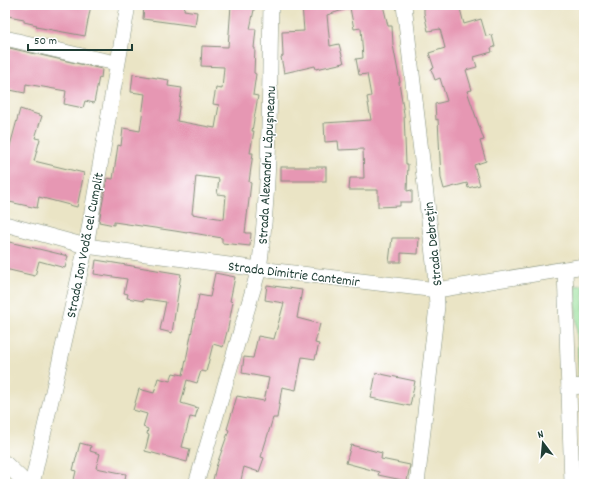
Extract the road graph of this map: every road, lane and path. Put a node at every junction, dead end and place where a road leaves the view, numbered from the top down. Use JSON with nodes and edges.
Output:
{"nodes":[{"id":1,"x":128,"y":5,"type":"edge"},
{"id":2,"x":271,"y":5,"type":"edge"},
{"id":3,"x":404,"y":5,"type":"edge"},
{"id":4,"x":5,"y":38,"type":"edge"},
{"id":5,"x":117,"y":63,"type":"junction"},
{"id":6,"x":5,"y":224,"type":"edge"},
{"id":7,"x":86,"y":246,"type":"junction"},
{"id":8,"x":584,"y":266,"type":"edge"},
{"id":9,"x":259,"y":269,"type":"junction"},
{"id":10,"x":565,"y":269,"type":"junction"},
{"id":11,"x":437,"y":290,"type":"junction"},
{"id":12,"x":577,"y":386,"type":"edge"},
{"id":13,"x":5,"y":463,"type":"edge"},
{"id":14,"x":27,"y":484,"type":"edge"},
{"id":15,"x":32,"y":484,"type":"edge"},
{"id":16,"x":196,"y":484,"type":"edge"},
{"id":17,"x":417,"y":484,"type":"edge"},
{"id":18,"x":572,"y":484,"type":"edge"}],
"edges":[{"from":1,"to":5,"type":"street","name":"Strada Ion Vodă cel Cumplit"},
{"from":2,"to":9,"type":"street","name":"Strada Alexandru Lăpușneanu"},
{"from":3,"to":11,"type":"street","name":"Strada Debrețin"},
{"from":4,"to":5,"type":"street"},
{"from":5,"to":7,"type":"street","name":"Strada Ion Vodă cel Cumplit"},
{"from":6,"to":7,"type":"street","name":"Strada Dimitrie Cantemir"},
{"from":7,"to":9,"type":"street","name":"Strada Dimitrie Cantemir"},
{"from":7,"to":15,"type":"street","name":"Strada Ion Vodă cel Cumplit"},
{"from":8,"to":10,"type":"street","name":"Strada Dimitrie Cantemir"},
{"from":9,"to":11,"type":"street","name":"Strada Dimitrie Cantemir"},
{"from":9,"to":16,"type":"street","name":"Strada Alexandru Lăpușneanu"},
{"from":10,"to":11,"type":"street","name":"Strada Dimitrie Cantemir"},
{"from":10,"to":12,"type":"street"},
{"from":11,"to":17,"type":"street","name":"Strada Debrețin"},
{"from":12,"to":18,"type":"street"},
{"from":13,"to":14,"type":"street"}]}
